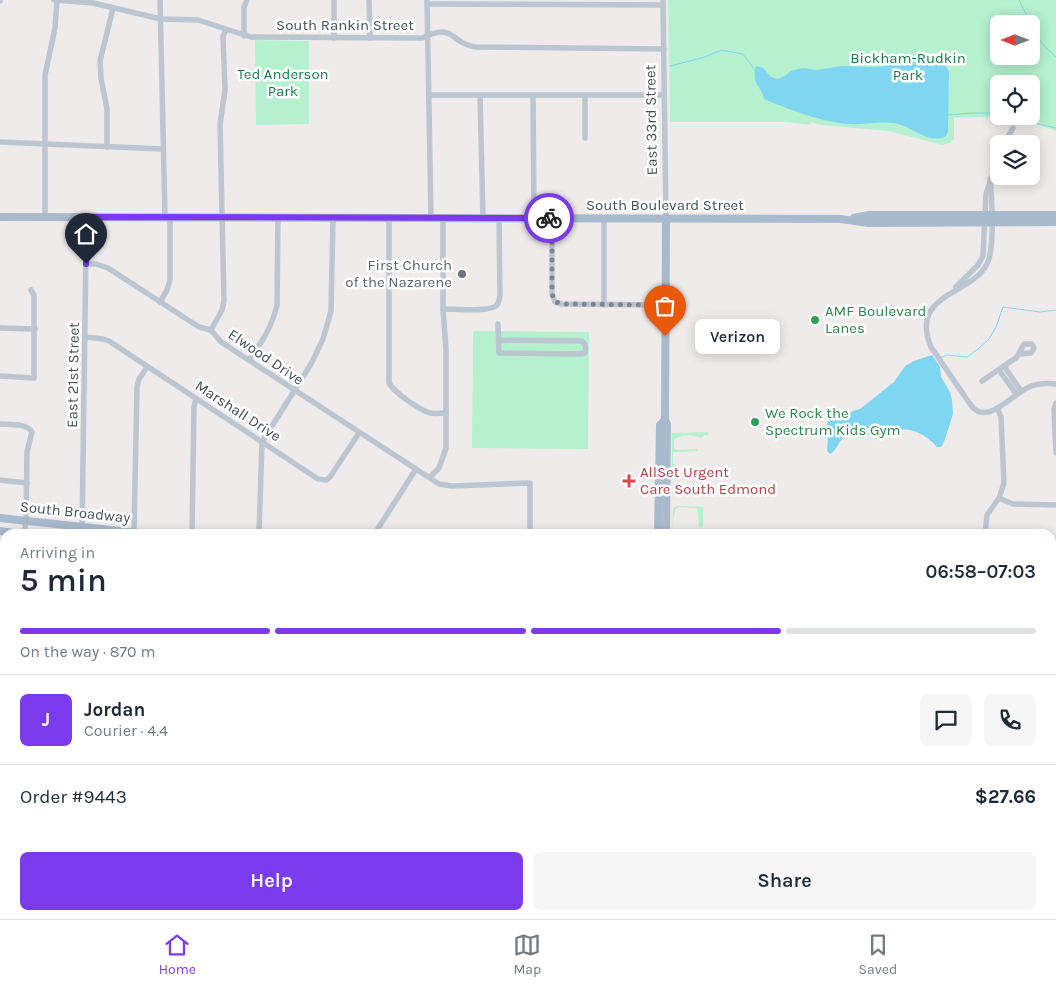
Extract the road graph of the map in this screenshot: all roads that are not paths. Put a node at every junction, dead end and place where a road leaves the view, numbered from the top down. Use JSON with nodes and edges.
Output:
{"nodes":[{"id":1,"x":56,"y":0,"type":"edge"},
{"id":2,"x":160,"y":0,"type":"edge"},
{"id":3,"x":247,"y":0,"type":"edge"},
{"id":4,"x":334,"y":0,"type":"edge"},
{"id":5,"x":369,"y":0,"type":"edge"},
{"id":6,"x":427,"y":2,"type":"edge"},
{"id":7,"x":663,"y":2,"type":"edge"},
{"id":8,"x":113,"y":8,"type":"junction"},
{"id":9,"x":161,"y":19,"type":"junction"},
{"id":10,"x":226,"y":30,"type":"junction"},
{"id":11,"x":244,"y":36,"type":"junction"},
{"id":12,"x":428,"y":36,"type":"junction"},
{"id":13,"x":334,"y":38,"type":"junction"},
{"id":14,"x":370,"y":38,"type":"junction"},
{"id":15,"x":664,"y":49,"type":"junction"},
{"id":16,"x":533,"y":94,"type":"junction"},
{"id":17,"x":429,"y":95,"type":"junction"},
{"id":18,"x":664,"y":95,"type":"junction"},
{"id":19,"x":480,"y":96,"type":"junction"},
{"id":20,"x":585,"y":96,"type":"junction"},
{"id":21,"x":1013,"y":128,"type":"dead end"},
{"id":22,"x":1009,"y":135,"type":"edge"},
{"id":23,"x":585,"y":138,"type":"dead end"},
{"id":24,"x":0,"y":142,"type":"edge"},
{"id":25,"x":45,"y":144,"type":"junction"},
{"id":26,"x":107,"y":147,"type":"junction"},
{"id":27,"x":163,"y":149,"type":"junction"},
{"id":28,"x":990,"y":180,"type":"edge"},
{"id":29,"x":1056,"y":215,"type":"edge"},
{"id":30,"x":167,"y":216,"type":"junction"},
{"id":31,"x":222,"y":216,"type":"junction"},
{"id":32,"x":0,"y":217,"type":"edge"},
{"id":33,"x":45,"y":217,"type":"junction"},
{"id":34,"x":89,"y":217,"type":"junction"},
{"id":35,"x":278,"y":217,"type":"junction"},
{"id":36,"x":333,"y":217,"type":"junction"},
{"id":37,"x":388,"y":217,"type":"junction"},
{"id":38,"x":431,"y":218,"type":"junction"},
{"id":39,"x":443,"y":218,"type":"junction"},
{"id":40,"x":482,"y":218,"type":"junction"},
{"id":41,"x":499,"y":218,"type":"junction"},
{"id":42,"x":534,"y":218,"type":"junction"},
{"id":43,"x":552,"y":218,"type":"junction"},
{"id":44,"x":604,"y":218,"type":"junction"},
{"id":45,"x":666,"y":218,"type":"junction"},
{"id":46,"x":988,"y":219,"type":"junction"},
{"id":47,"x":1056,"y":222,"type":"edge"},
{"id":48,"x":984,"y":247,"type":"junction"},
{"id":49,"x":991,"y":248,"type":"junction"},
{"id":50,"x":86,"y":264,"type":"junction"},
{"id":51,"x":31,"y":290,"type":"dead end"},
{"id":52,"x":953,"y":291,"type":"junction"},
{"id":53,"x":160,"y":302,"type":"junction"},
{"id":54,"x":604,"y":305,"type":"junction"},
{"id":55,"x":666,"y":305,"type":"junction"},
{"id":56,"x":443,"y":309,"type":"junction"},
{"id":57,"x":498,"y":324,"type":"dead end"},
{"id":58,"x":0,"y":328,"type":"edge"},
{"id":59,"x":35,"y":329,"type":"junction"},
{"id":60,"x":211,"y":330,"type":"junction"},
{"id":61,"x":86,"y":337,"type":"junction"},
{"id":62,"x":498,"y":340,"type":"junction"},
{"id":63,"x":1020,"y":354,"type":"dead end"},
{"id":64,"x":249,"y":360,"type":"junction"},
{"id":65,"x":147,"y":367,"type":"junction"},
{"id":66,"x":1001,"y":368,"type":"junction"},
{"id":67,"x":0,"y":376,"type":"edge"},
{"id":68,"x":982,"y":381,"type":"dead end"},
{"id":69,"x":1056,"y":384,"type":"edge"},
{"id":70,"x":294,"y":390,"type":"junction"},
{"id":71,"x":1018,"y":393,"type":"junction"},
{"id":72,"x":196,"y":398,"type":"junction"},
{"id":73,"x":1056,"y":403,"type":"edge"},
{"id":74,"x":997,"y":408,"type":"junction"},
{"id":75,"x":446,"y":413,"type":"junction"},
{"id":76,"x":664,"y":420,"type":"junction"},
{"id":77,"x":0,"y":424,"type":"edge"},
{"id":78,"x":359,"y":433,"type":"junction"},
{"id":79,"x":262,"y":442,"type":"junction"},
{"id":80,"x":1055,"y":453,"type":"edge"},
{"id":81,"x":416,"y":469,"type":"junction"},
{"id":82,"x":430,"y":477,"type":"junction"},
{"id":83,"x":0,"y":480,"type":"edge"},
{"id":84,"x":27,"y":483,"type":"junction"},
{"id":85,"x":999,"y":498,"type":"junction"},
{"id":86,"x":1056,"y":505,"type":"edge"},
{"id":87,"x":0,"y":518,"type":"edge"},
{"id":88,"x":26,"y":521,"type":"junction"},
{"id":89,"x":24,"y":529,"type":"edge"},
{"id":90,"x":76,"y":529,"type":"edge"},
{"id":91,"x":82,"y":529,"type":"edge"},
{"id":92,"x":134,"y":529,"type":"edge"},
{"id":93,"x":192,"y":529,"type":"edge"},
{"id":94,"x":259,"y":529,"type":"edge"},
{"id":95,"x":378,"y":529,"type":"edge"},
{"id":96,"x":530,"y":529,"type":"edge"},
{"id":97,"x":658,"y":529,"type":"edge"},
{"id":98,"x":666,"y":529,"type":"edge"},
{"id":99,"x":986,"y":529,"type":"edge"}],
"edges":[{"from":1,"to":8,"type":"street","name":"South Rankin Street"},
{"from":1,"to":25,"type":"street"},
{"from":2,"to":9,"type":"street"},
{"from":3,"to":11,"type":"street"},
{"from":4,"to":13,"type":"street"},
{"from":5,"to":14,"type":"street"},
{"from":6,"to":7,"type":"street"},
{"from":6,"to":12,"type":"street"},
{"from":7,"to":15,"type":"street","name":"East 33rd Street"},
{"from":8,"to":9,"type":"street","name":"South Rankin Street"},
{"from":8,"to":26,"type":"street"},
{"from":9,"to":10,"type":"street","name":"South Rankin Street"},
{"from":9,"to":27,"type":"street"},
{"from":10,"to":11,"type":"street","name":"South Rankin Street"},
{"from":10,"to":31,"type":"street","name":"Elwood Drive"},
{"from":11,"to":13,"type":"street","name":"South Rankin Street"},
{"from":12,"to":14,"type":"street","name":"South Rankin Street"},
{"from":12,"to":15,"type":"street","name":"South Rankin Street"},
{"from":12,"to":17,"type":"street"},
{"from":13,"to":14,"type":"street","name":"South Rankin Street"},
{"from":15,"to":18,"type":"street","name":"East 33rd Street"},
{"from":16,"to":19,"type":"street"},
{"from":16,"to":20,"type":"street"},
{"from":16,"to":42,"type":"street"},
{"from":17,"to":19,"type":"street"},
{"from":17,"to":38,"type":"street"},
{"from":18,"to":20,"type":"street"},
{"from":18,"to":45,"type":"street","name":"East 33rd Street"},
{"from":19,"to":40,"type":"street"},
{"from":20,"to":23,"type":"street"},
{"from":21,"to":22,"type":"street"},
{"from":24,"to":25,"type":"street"},
{"from":25,"to":26,"type":"street"},
{"from":25,"to":33,"type":"street"},
{"from":26,"to":27,"type":"street"},
{"from":27,"to":30,"type":"street"},
{"from":28,"to":46,"type":"street"},
{"from":29,"to":46,"type":"main road","name":"South Boulevard Street"},
{"from":30,"to":31,"type":"main road","name":"South Boulevard Street"},
{"from":30,"to":34,"type":"main road","name":"South Boulevard Street"},
{"from":30,"to":53,"type":"street"},
{"from":31,"to":35,"type":"main road","name":"South Boulevard Street"},
{"from":31,"to":60,"type":"street","name":"Elwood Drive"},
{"from":32,"to":33,"type":"main road","name":"South Boulevard Street"},
{"from":33,"to":34,"type":"main road","name":"South Boulevard Street"},
{"from":34,"to":50,"type":"street","name":"East 21st Street"},
{"from":35,"to":36,"type":"main road","name":"South Boulevard Street"},
{"from":35,"to":64,"type":"street"},
{"from":36,"to":37,"type":"main road","name":"South Boulevard Street"},
{"from":36,"to":70,"type":"street"},
{"from":37,"to":38,"type":"main road","name":"South Boulevard Street"},
{"from":37,"to":75,"type":"street"},
{"from":38,"to":39,"type":"main road","name":"South Boulevard Street"},
{"from":39,"to":40,"type":"main road","name":"South Boulevard Street"},
{"from":39,"to":56,"type":"street"},
{"from":40,"to":41,"type":"main road","name":"South Boulevard Street"},
{"from":41,"to":42,"type":"main road","name":"South Boulevard Street"},
{"from":41,"to":56,"type":"street"},
{"from":42,"to":43,"type":"main road","name":"South Boulevard Street"},
{"from":43,"to":44,"type":"main road","name":"South Boulevard Street"},
{"from":43,"to":54,"type":"street"},
{"from":44,"to":45,"type":"main road","name":"South Boulevard Street"},
{"from":44,"to":54,"type":"street"},
{"from":45,"to":46,"type":"main road","name":"South Boulevard Street"},
{"from":45,"to":55,"type":"main road","name":"East 33rd Street"},
{"from":46,"to":47,"type":"main road","name":"South Boulevard Street"},
{"from":46,"to":48,"type":"street"},
{"from":46,"to":49,"type":"street"},
{"from":48,"to":49,"type":"street"},
{"from":48,"to":52,"type":"street"},
{"from":49,"to":52,"type":"street"},
{"from":50,"to":53,"type":"street"},
{"from":50,"to":61,"type":"street","name":"East 21st Street"},
{"from":51,"to":59,"type":"street"},
{"from":52,"to":74,"type":"street"},
{"from":53,"to":60,"type":"street"},
{"from":54,"to":55,"type":"street"},
{"from":55,"to":76,"type":"main road","name":"East 33rd Street"},
{"from":56,"to":75,"type":"street"},
{"from":57,"to":62,"type":"street"},
{"from":58,"to":59,"type":"street"},
{"from":59,"to":67,"type":"street"},
{"from":60,"to":64,"type":"street","name":"Elwood Drive"},
{"from":61,"to":65,"type":"street","name":"Marshall Drive"},
{"from":61,"to":91,"type":"street","name":"East 21st Street"},
{"from":62,"to":62,"type":"street"},
{"from":63,"to":66,"type":"street"},
{"from":64,"to":70,"type":"street","name":"Elwood Drive"},
{"from":65,"to":72,"type":"street","name":"Marshall Drive"},
{"from":65,"to":92,"type":"street"},
{"from":66,"to":68,"type":"street"},
{"from":66,"to":71,"type":"street"},
{"from":69,"to":71,"type":"street"},
{"from":70,"to":78,"type":"street","name":"Elwood Drive"},
{"from":70,"to":79,"type":"street"},
{"from":71,"to":74,"type":"street"},
{"from":72,"to":79,"type":"street","name":"Marshall Drive"},
{"from":72,"to":93,"type":"street"},
{"from":73,"to":80,"type":"street"},
{"from":74,"to":85,"type":"street"},
{"from":75,"to":82,"type":"street"},
{"from":76,"to":97,"type":"main road","name":"East 33rd Street"},
{"from":76,"to":98,"type":"main road","name":"East 33rd Street"},
{"from":77,"to":84,"type":"street"},
{"from":78,"to":79,"type":"street","name":"Marshall Drive"},
{"from":78,"to":81,"type":"street","name":"Elwood Drive"},
{"from":79,"to":94,"type":"street"},
{"from":81,"to":82,"type":"street","name":"Elwood Drive"},
{"from":81,"to":95,"type":"street"},
{"from":82,"to":96,"type":"street","name":"Elwood Drive"},
{"from":83,"to":84,"type":"street"},
{"from":84,"to":88,"type":"street"},
{"from":85,"to":86,"type":"street"},
{"from":85,"to":99,"type":"street"},
{"from":87,"to":88,"type":"main road","name":"South Broadway"},
{"from":88,"to":89,"type":"street"},
{"from":88,"to":90,"type":"main road","name":"South Broadway"}]}
